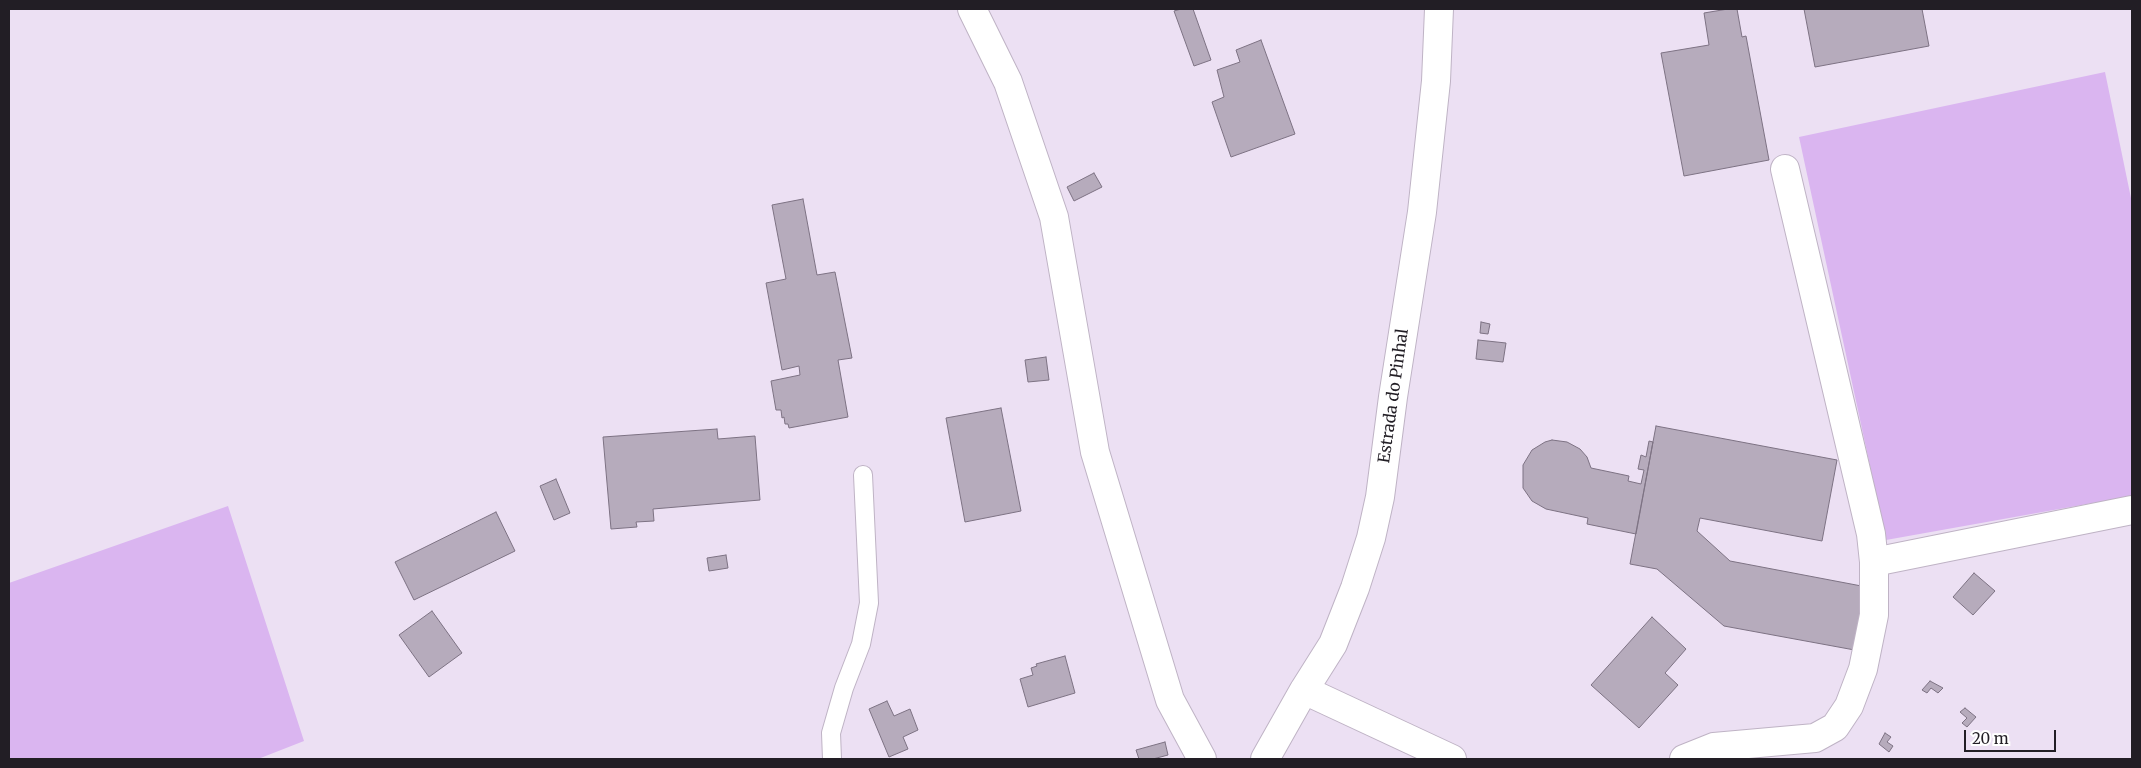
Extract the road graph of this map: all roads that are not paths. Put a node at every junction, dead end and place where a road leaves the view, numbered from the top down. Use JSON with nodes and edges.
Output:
{"nodes":[{"id":1,"x":972,"y":9,"type":"edge"},
{"id":2,"x":1439,"y":9,"type":"edge"},
{"id":3,"x":1785,"y":169,"type":"dead end"},
{"id":4,"x":863,"y":475,"type":"dead end"},
{"id":5,"x":2132,"y":510,"type":"edge"},
{"id":6,"x":1874,"y":562,"type":"junction"},
{"id":7,"x":1304,"y":690,"type":"junction"},
{"id":8,"x":832,"y":759,"type":"edge"},
{"id":9,"x":1202,"y":759,"type":"edge"},
{"id":10,"x":1265,"y":759,"type":"edge"},
{"id":11,"x":1452,"y":759,"type":"edge"},
{"id":12,"x":1684,"y":759,"type":"edge"}],
"edges":[{"from":1,"to":9,"type":"street"},
{"from":2,"to":7,"type":"street","name":"Estrada do Pinhal"},
{"from":3,"to":6,"type":"street"},
{"from":4,"to":8,"type":"lane"},
{"from":5,"to":6,"type":"street"},
{"from":6,"to":12,"type":"street"},
{"from":7,"to":10,"type":"street","name":"Estrada do Pinhal"},
{"from":7,"to":11,"type":"street"}]}
